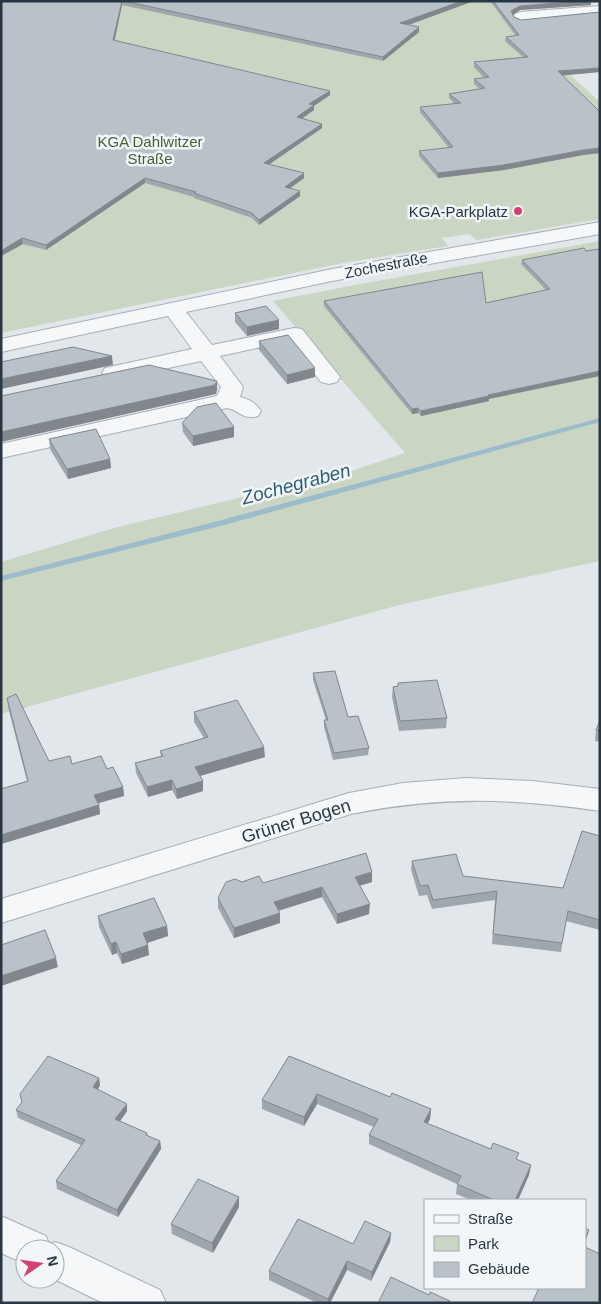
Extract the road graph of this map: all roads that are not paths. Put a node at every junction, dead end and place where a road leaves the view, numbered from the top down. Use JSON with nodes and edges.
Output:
{"nodes":[{"id":1,"x":600,"y":10,"type":"edge"},
{"id":2,"x":520,"y":17,"type":"edge"},
{"id":3,"x":600,"y":228,"type":"edge"},
{"id":4,"x":173,"y":309,"type":"junction"},
{"id":5,"x":1,"y":346,"type":"edge"},
{"id":6,"x":206,"y":352,"type":"junction"},
{"id":7,"x":329,"y":377,"type":"dead end"},
{"id":8,"x":94,"y":378,"type":"edge"},
{"id":9,"x":227,"y":400,"type":"junction"},
{"id":10,"x":250,"y":411,"type":"dead end"},
{"id":11,"x":1,"y":451,"type":"edge"},
{"id":12,"x":600,"y":800,"type":"edge"},
{"id":13,"x":1,"y":911,"type":"edge"},
{"id":14,"x":1,"y":1234,"type":"edge"},
{"id":15,"x":15,"y":1241,"type":"edge"},
{"id":16,"x":65,"y":1265,"type":"edge"},
{"id":17,"x":146,"y":1303,"type":"edge"}],
"edges":[{"from":1,"to":2,"type":"street"},
{"from":3,"to":4,"type":"street","name":"Zochestraße"},
{"from":4,"to":5,"type":"street","name":"Zochestraße"},
{"from":4,"to":6,"type":"street"},
{"from":6,"to":7,"type":"street"},
{"from":6,"to":8,"type":"street"},
{"from":6,"to":9,"type":"street"},
{"from":9,"to":10,"type":"street"},
{"from":9,"to":11,"type":"street"},
{"from":12,"to":13,"type":"street","name":"Grüner Bogen"},
{"from":14,"to":15,"type":"street"},
{"from":16,"to":17,"type":"street"}]}
